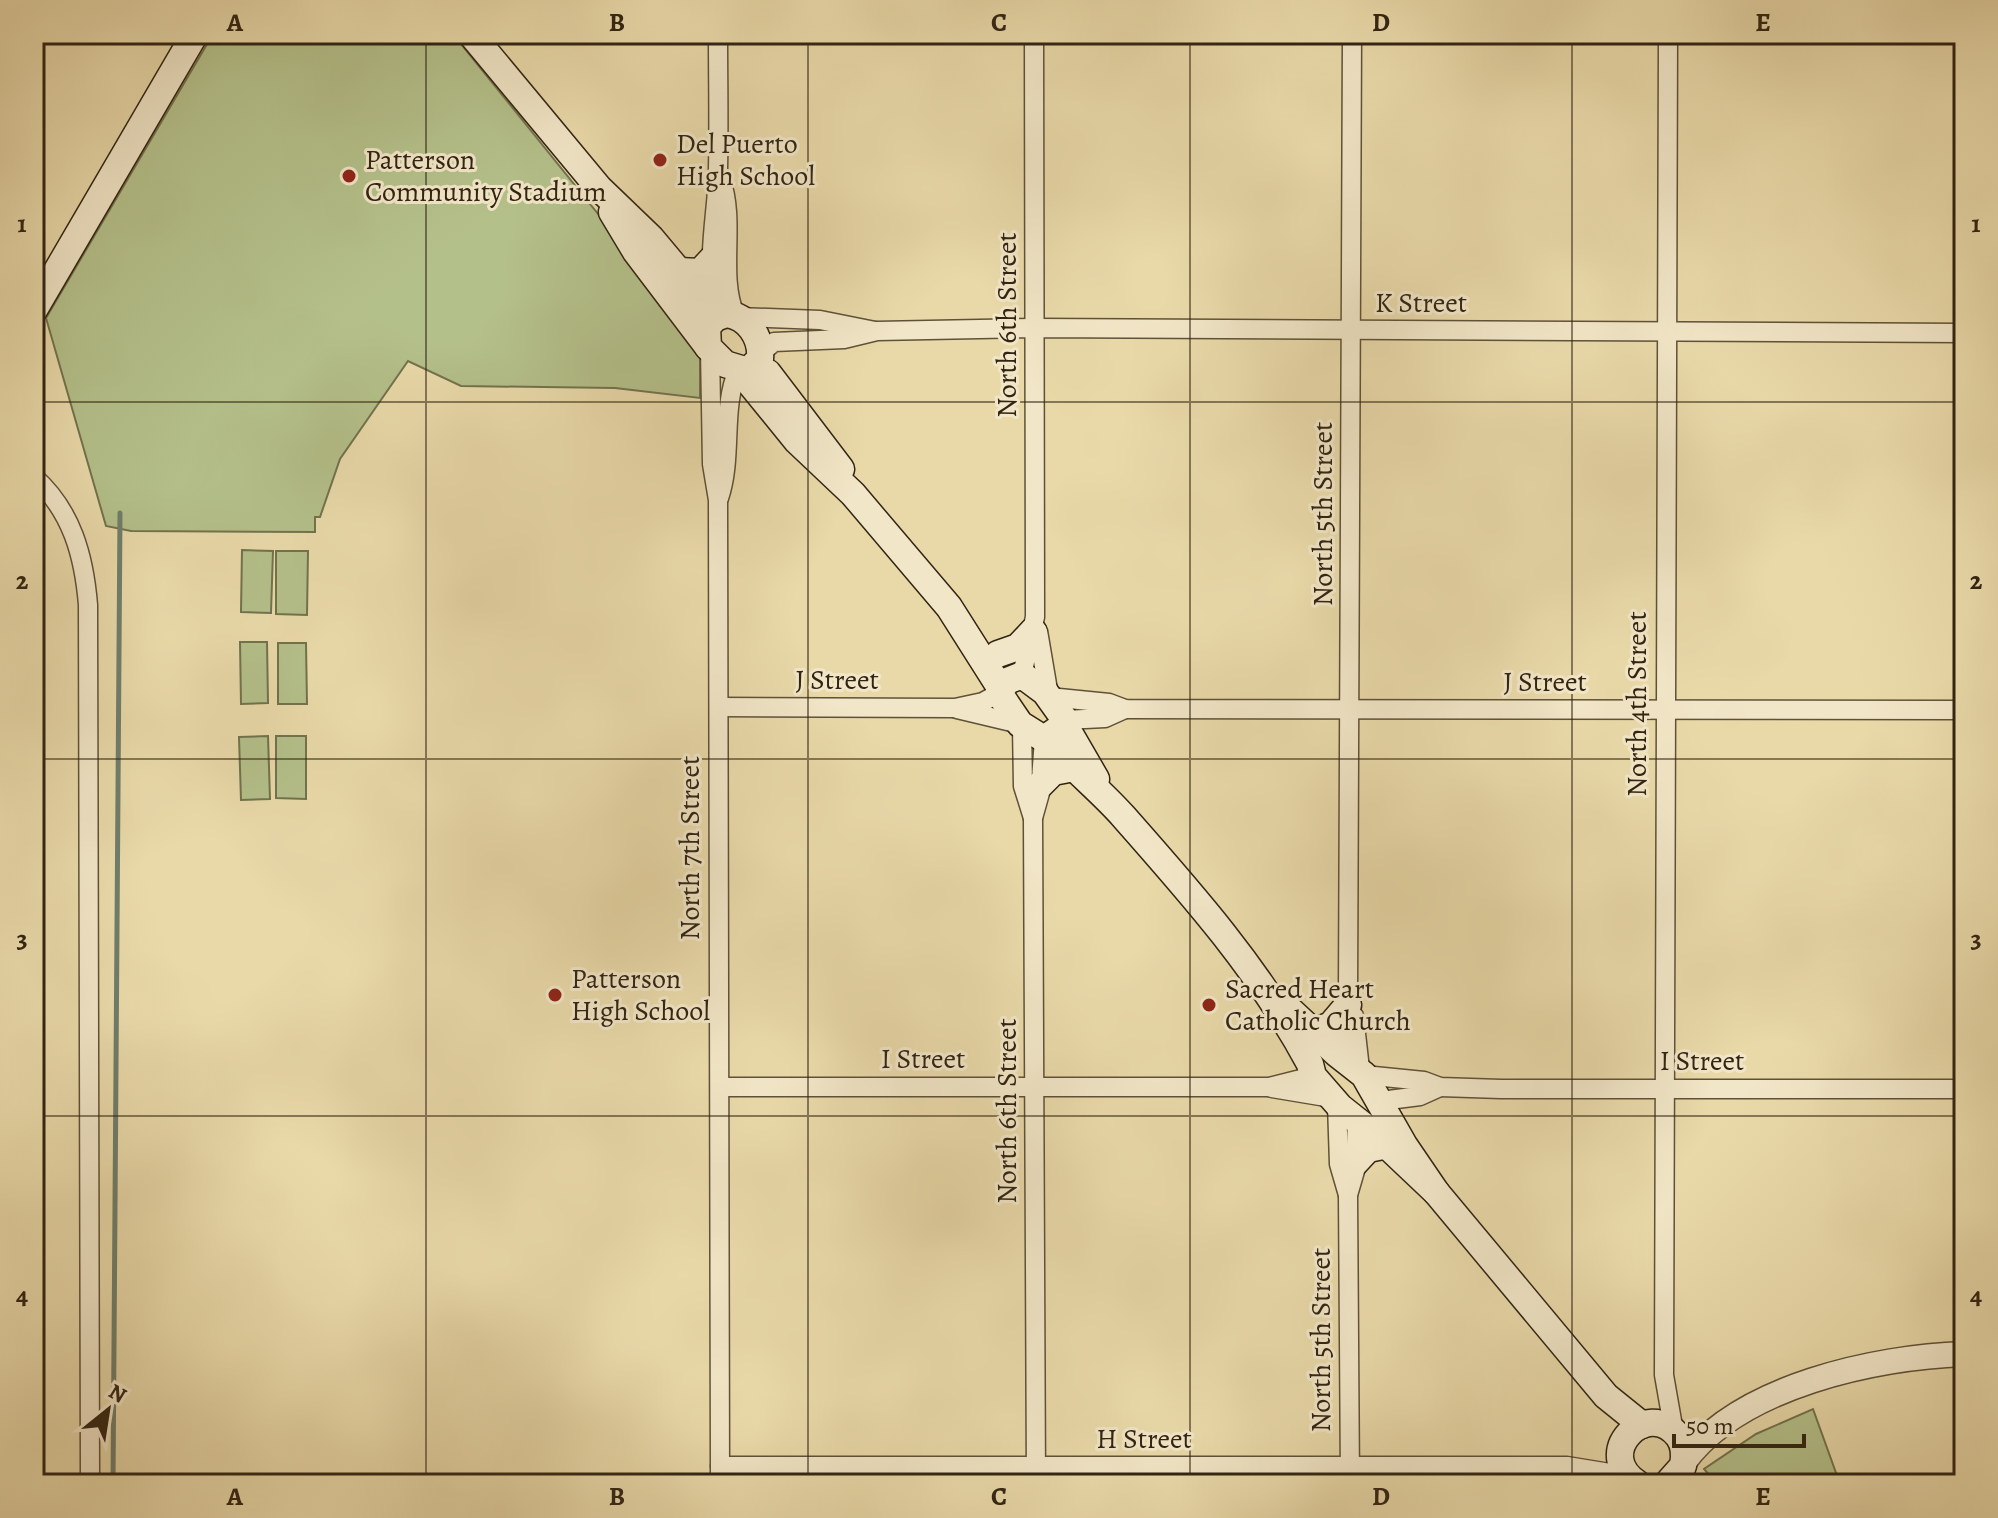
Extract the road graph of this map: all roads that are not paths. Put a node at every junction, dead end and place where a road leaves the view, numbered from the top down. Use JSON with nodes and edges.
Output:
{"nodes":[{"id":1,"x":195,"y":34,"type":"edge"},
{"id":2,"x":471,"y":34,"type":"edge"},
{"id":3,"x":718,"y":34,"type":"edge"},
{"id":4,"x":1034,"y":34,"type":"edge"},
{"id":5,"x":1352,"y":34,"type":"edge"},
{"id":6,"x":1668,"y":34,"type":"edge"},
{"id":7,"x":718,"y":174,"type":"junction"},
{"id":8,"x":599,"y":188,"type":"junction"},
{"id":9,"x":713,"y":258,"type":"junction"},
{"id":10,"x":679,"y":271,"type":"junction"},
{"id":11,"x":34,"y":310,"type":"edge"},
{"id":12,"x":728,"y":316,"type":"junction"},
{"id":13,"x":1035,"y":328,"type":"junction"},
{"id":14,"x":1352,"y":330,"type":"junction"},
{"id":15,"x":877,"y":331,"type":"junction"},
{"id":16,"x":1667,"y":332,"type":"junction"},
{"id":17,"x":1964,"y":333,"type":"edge"},
{"id":18,"x":709,"y":348,"type":"junction"},
{"id":19,"x":750,"y":362,"type":"junction"},
{"id":20,"x":34,"y":477,"type":"edge"},
{"id":21,"x":718,"y":500,"type":"junction"},
{"id":22,"x":949,"y":607,"type":"junction"},
{"id":23,"x":1034,"y":624,"type":"junction"},
{"id":24,"x":998,"y":654,"type":"junction"},
{"id":25,"x":1010,"y":683,"type":"junction"},
{"id":26,"x":1049,"y":696,"type":"junction"},
{"id":27,"x":720,"y":707,"type":"junction"},
{"id":28,"x":955,"y":708,"type":"junction"},
{"id":29,"x":1125,"y":709,"type":"junction"},
{"id":30,"x":1351,"y":710,"type":"junction"},
{"id":31,"x":1665,"y":710,"type":"junction"},
{"id":32,"x":1964,"y":710,"type":"edge"},
{"id":33,"x":1044,"y":728,"type":"junction"},
{"id":34,"x":1074,"y":768,"type":"junction"},
{"id":35,"x":1040,"y":785,"type":"junction"},
{"id":36,"x":1121,"y":815,"type":"junction"},
{"id":37,"x":1033,"y":818,"type":"junction"},
{"id":38,"x":1264,"y":985,"type":"junction"},
{"id":39,"x":1348,"y":1000,"type":"junction"},
{"id":40,"x":1313,"y":1032,"type":"junction"},
{"id":41,"x":1351,"y":1063,"type":"junction"},
{"id":42,"x":1314,"y":1073,"type":"junction"},
{"id":43,"x":720,"y":1087,"type":"junction"},
{"id":44,"x":1269,"y":1087,"type":"junction"},
{"id":45,"x":1440,"y":1087,"type":"junction"},
{"id":46,"x":1035,"y":1088,"type":"junction"},
{"id":47,"x":1666,"y":1089,"type":"junction"},
{"id":48,"x":1964,"y":1089,"type":"edge"},
{"id":49,"x":1380,"y":1102,"type":"junction"},
{"id":50,"x":1347,"y":1111,"type":"junction"},
{"id":51,"x":1388,"y":1145,"type":"junction"},
{"id":52,"x":1355,"y":1163,"type":"junction"},
{"id":53,"x":1436,"y":1192,"type":"junction"},
{"id":54,"x":1348,"y":1195,"type":"junction"},
{"id":55,"x":1964,"y":1354,"type":"edge"},
{"id":56,"x":1664,"y":1375,"type":"junction"},
{"id":57,"x":1606,"y":1396,"type":"junction"},
{"id":58,"x":1644,"y":1424,"type":"junction"},
{"id":59,"x":1717,"y":1429,"type":"junction"},
{"id":60,"x":1676,"y":1433,"type":"junction"},
{"id":61,"x":1621,"y":1446,"type":"junction"},
{"id":62,"x":1567,"y":1466,"type":"junction"},
{"id":63,"x":720,"y":1475,"type":"edge"},
{"id":64,"x":1036,"y":1475,"type":"edge"},
{"id":65,"x":1679,"y":1475,"type":"edge"},
{"id":66,"x":1350,"y":1476,"type":"edge"},
{"id":67,"x":1631,"y":1481,"type":"edge"},
{"id":68,"x":90,"y":1484,"type":"edge"}],
"edges":[{"from":1,"to":11,"type":"main road"},
{"from":2,"to":8,"type":"main road"},
{"from":3,"to":7,"type":"street"},
{"from":4,"to":13,"type":"street","name":"North 6th Street"},
{"from":5,"to":14,"type":"street","name":"North 5th Street"},
{"from":6,"to":16,"type":"street","name":"North 4th Street"},
{"from":7,"to":9,"type":"street"},
{"from":7,"to":12,"type":"street"},
{"from":8,"to":10,"type":"main road"},
{"from":8,"to":18,"type":"main road"},
{"from":9,"to":10,"type":"main road"},
{"from":9,"to":12,"type":"street"},
{"from":10,"to":12,"type":"main road"},
{"from":12,"to":15,"type":"street","name":"K Street"},
{"from":12,"to":18,"type":"main road"},
{"from":12,"to":19,"type":"main road"},
{"from":13,"to":14,"type":"street","name":"K Street"},
{"from":13,"to":15,"type":"street","name":"K Street"},
{"from":13,"to":23,"type":"street","name":"North 6th Street"},
{"from":14,"to":16,"type":"street","name":"K Street"},
{"from":14,"to":30,"type":"street","name":"North 5th Street"},
{"from":15,"to":19,"type":"street","name":"K Street"},
{"from":16,"to":17,"type":"street","name":"K Street"},
{"from":16,"to":31,"type":"street","name":"North 4th Street"},
{"from":18,"to":19,"type":"main road"},
{"from":18,"to":21,"type":"street","name":"North 7th Street"},
{"from":19,"to":21,"type":"street","name":"North 7th Street"},
{"from":19,"to":22,"type":"main road"},
{"from":20,"to":68,"type":"street"},
{"from":21,"to":27,"type":"street","name":"North 7th Street"},
{"from":22,"to":24,"type":"main road"},
{"from":22,"to":25,"type":"main road"},
{"from":23,"to":24,"type":"main road"},
{"from":23,"to":25,"type":"street","name":"North 6th Street"},
{"from":23,"to":26,"type":"street","name":"North 6th Street"},
{"from":24,"to":25,"type":"main road"},
{"from":25,"to":26,"type":"main road"},
{"from":25,"to":28,"type":"street","name":"J Street"},
{"from":25,"to":33,"type":"main road"},
{"from":26,"to":29,"type":"street","name":"J Street"},
{"from":26,"to":33,"type":"main road"},
{"from":27,"to":28,"type":"street","name":"J Street"},
{"from":27,"to":43,"type":"street","name":"North 7th Street"},
{"from":28,"to":33,"type":"street","name":"J Street"},
{"from":29,"to":30,"type":"street","name":"J Street"},
{"from":29,"to":33,"type":"street","name":"J Street"},
{"from":30,"to":31,"type":"street","name":"J Street"},
{"from":30,"to":39,"type":"street","name":"North 5th Street"},
{"from":31,"to":32,"type":"street","name":"J Street"},
{"from":31,"to":47,"type":"street","name":"North 4th Street"},
{"from":33,"to":34,"type":"main road"},
{"from":33,"to":35,"type":"street","name":"North 6th Street"},
{"from":33,"to":36,"type":"main road"},
{"from":33,"to":37,"type":"street"},
{"from":34,"to":35,"type":"main road"},
{"from":34,"to":36,"type":"main road"},
{"from":35,"to":37,"type":"street","name":"North 6th Street"},
{"from":36,"to":38,"type":"main road"},
{"from":37,"to":46,"type":"street","name":"North 6th Street"},
{"from":38,"to":40,"type":"main road"},
{"from":38,"to":42,"type":"main road"},
{"from":39,"to":40,"type":"main road"},
{"from":39,"to":41,"type":"street","name":"North 5th Street"},
{"from":40,"to":41,"type":"main road"},
{"from":41,"to":42,"type":"street"},
{"from":41,"to":45,"type":"street","name":"I Street"},
{"from":41,"to":49,"type":"main road"},
{"from":42,"to":44,"type":"street","name":"I Street"},
{"from":42,"to":50,"type":"main road"},
{"from":43,"to":46,"type":"street","name":"I Street"},
{"from":43,"to":63,"type":"street","name":"North 7th Street"},
{"from":44,"to":46,"type":"street","name":"I Street"},
{"from":44,"to":50,"type":"street","name":"I Street"},
{"from":45,"to":47,"type":"street","name":"I Street"},
{"from":45,"to":49,"type":"street","name":"I Street"},
{"from":46,"to":64,"type":"street","name":"North 6th Street"},
{"from":47,"to":48,"type":"street","name":"I Street"},
{"from":47,"to":56,"type":"street","name":"North 4th Street"},
{"from":49,"to":50,"type":"street"},
{"from":49,"to":53,"type":"main road"},
{"from":50,"to":51,"type":"main road"},
{"from":50,"to":52,"type":"street","name":"North 5th Street"},
{"from":50,"to":54,"type":"street","name":"North 5th Street"},
{"from":51,"to":52,"type":"main road"},
{"from":51,"to":53,"type":"main road"},
{"from":52,"to":54,"type":"street","name":"North 5th Street"},
{"from":53,"to":57,"type":"main road"},
{"from":54,"to":66,"type":"street","name":"North 5th Street"},
{"from":55,"to":59,"type":"street"},
{"from":56,"to":58,"type":"street","name":"North 4th Street"},
{"from":56,"to":60,"type":"street","name":"North 4th Street"},
{"from":57,"to":58,"type":"main road"},
{"from":57,"to":61,"type":"main road"},
{"from":58,"to":60,"type":"main road"},
{"from":58,"to":61,"type":"main road"},
{"from":59,"to":60,"type":"street"},
{"from":59,"to":65,"type":"street"},
{"from":60,"to":65,"type":"main road"},
{"from":61,"to":62,"type":"street","name":"H Street"},
{"from":61,"to":67,"type":"main road"},
{"from":62,"to":66,"type":"street","name":"H Street"},
{"from":62,"to":67,"type":"street","name":"H Street"},
{"from":63,"to":64,"type":"street","name":"H Street"},
{"from":64,"to":66,"type":"street","name":"H Street"}]}
